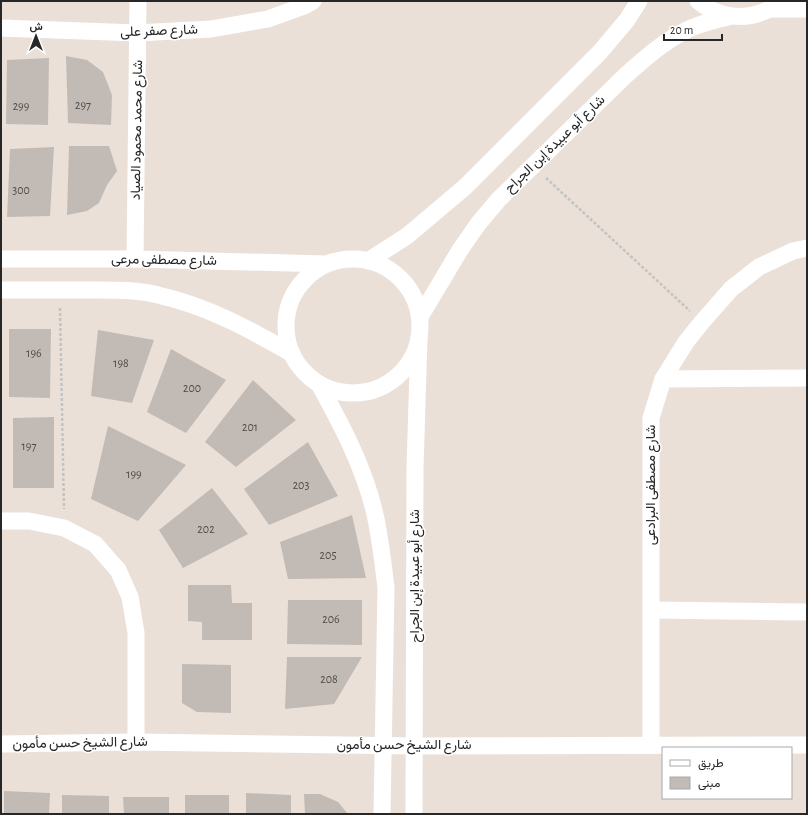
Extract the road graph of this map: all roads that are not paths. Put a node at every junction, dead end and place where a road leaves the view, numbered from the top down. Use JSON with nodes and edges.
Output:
{"nodes":[{"id":1,"x":138,"y":1,"type":"edge"},
{"id":2,"x":313,"y":1,"type":"edge"},
{"id":3,"x":639,"y":1,"type":"edge"},
{"id":4,"x":698,"y":1,"type":"edge"},
{"id":5,"x":777,"y":5,"type":"edge"},
{"id":6,"x":807,"y":9,"type":"edge"},
{"id":7,"x":731,"y":16,"type":"junction"},
{"id":8,"x":1,"y":28,"type":"edge"},
{"id":9,"x":138,"y":33,"type":"junction"},
{"id":10,"x":807,"y":248,"type":"edge"},
{"id":11,"x":1,"y":259,"type":"edge"},
{"id":12,"x":135,"y":259,"type":"junction"},
{"id":13,"x":368,"y":261,"type":"junction"},
{"id":14,"x":326,"y":264,"type":"junction"},
{"id":15,"x":1,"y":290,"type":"edge"},
{"id":16,"x":420,"y":317,"type":"junction"},
{"id":17,"x":419,"y":338,"type":"junction"},
{"id":18,"x":291,"y":353,"type":"junction"},
{"id":19,"x":807,"y":378,"type":"edge"},
{"id":20,"x":663,"y":379,"type":"junction"},
{"id":21,"x":319,"y":384,"type":"junction"},
{"id":22,"x":1,"y":521,"type":"edge"},
{"id":23,"x":652,"y":610,"type":"junction"},
{"id":24,"x":807,"y":612,"type":"edge"},
{"id":25,"x":136,"y":742,"type":"junction"},
{"id":26,"x":1,"y":744,"type":"edge"},
{"id":27,"x":383,"y":745,"type":"junction"},
{"id":28,"x":651,"y":745,"type":"junction"},
{"id":29,"x":807,"y":745,"type":"edge"},
{"id":30,"x":414,"y":746,"type":"junction"},
{"id":31,"x":382,"y":814,"type":"edge"},
{"id":32,"x":414,"y":814,"type":"edge"}],
"edges":[{"from":1,"to":9,"type":"street","name":"شارع محمد محمود الصياد"},
{"from":2,"to":9,"type":"street","name":"شارع صفر على"},
{"from":3,"to":13,"type":"street"},
{"from":4,"to":7,"type":"street"},
{"from":5,"to":6,"type":"street"},
{"from":5,"to":7,"type":"street"},
{"from":7,"to":16,"type":"street","name":"شارع أبو عبيدة إبن الجراح"},
{"from":8,"to":9,"type":"street","name":"شارع صفر على"},
{"from":9,"to":12,"type":"street","name":"شارع محمد محمود الصياد"},
{"from":10,"to":20,"type":"street","name":"شارع مصطفى البرادعى"},
{"from":11,"to":12,"type":"street","name":"شارع مصطفى مرعى"},
{"from":12,"to":14,"type":"street","name":"شارع مصطفى مرعى"},
{"from":13,"to":14,"type":"street"},
{"from":13,"to":16,"type":"street"},
{"from":14,"to":18,"type":"street"},
{"from":15,"to":18,"type":"street"},
{"from":16,"to":17,"type":"street"},
{"from":17,"to":21,"type":"street"},
{"from":17,"to":30,"type":"street","name":"شارع أبو عبيدة إبن الجراح"},
{"from":18,"to":21,"type":"street"},
{"from":19,"to":20,"type":"street"},
{"from":20,"to":23,"type":"street","name":"شارع مصطفى البرادعى"},
{"from":21,"to":27,"type":"street"},
{"from":22,"to":25,"type":"street"},
{"from":23,"to":24,"type":"street"},
{"from":23,"to":28,"type":"street","name":"شارع مصطفى البرادعى"},
{"from":25,"to":26,"type":"street","name":"شارع الشيخ حسن مأمون"},
{"from":25,"to":27,"type":"street","name":"شارع الشيخ حسن مأمون"},
{"from":27,"to":30,"type":"street","name":"شارع الشيخ حسن مأمون"},
{"from":27,"to":31,"type":"street"},
{"from":28,"to":29,"type":"street","name":"شارع الشيخ حسن مأمون"},
{"from":28,"to":30,"type":"street","name":"شارع الشيخ حسن مأمون"},
{"from":30,"to":32,"type":"street","name":"شارع أبو عبيدة إبن الجراح"}]}
